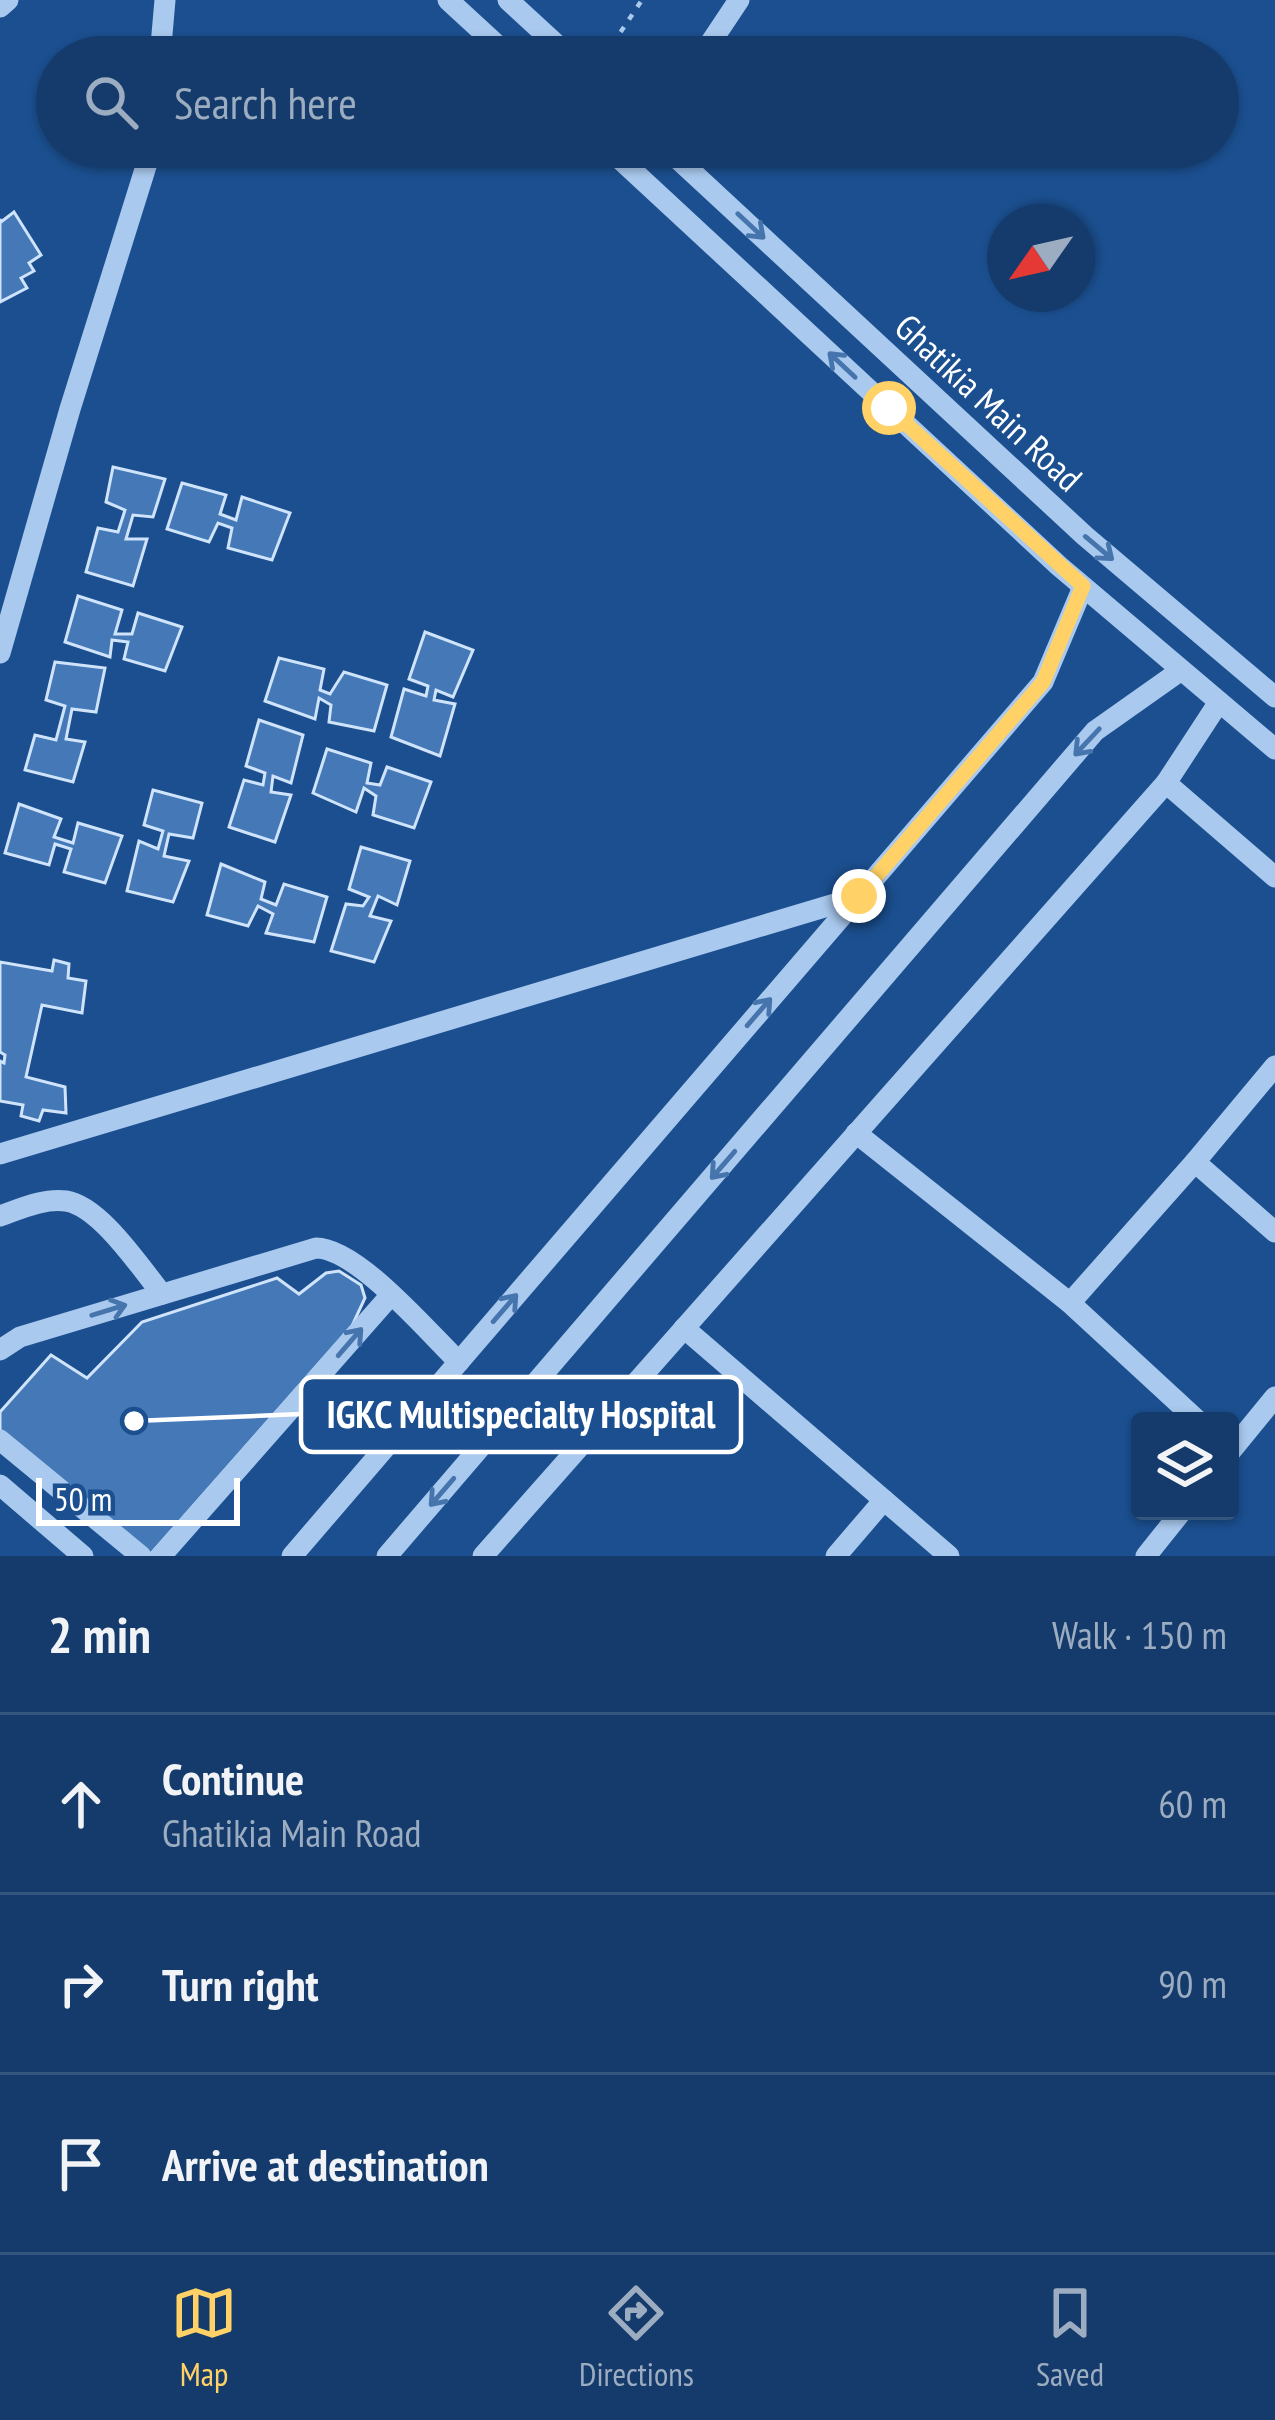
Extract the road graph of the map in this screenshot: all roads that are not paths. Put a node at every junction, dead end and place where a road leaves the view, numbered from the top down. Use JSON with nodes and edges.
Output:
{"nodes":[{"id":1,"x":8,"y":0,"type":"edge"},
{"id":2,"x":165,"y":0,"type":"edge"},
{"id":3,"x":448,"y":0,"type":"edge"},
{"id":4,"x":508,"y":0,"type":"edge"},
{"id":5,"x":739,"y":0,"type":"edge"},
{"id":6,"x":0,"y":7,"type":"edge"},
{"id":7,"x":162,"y":36,"type":"edge"},
{"id":8,"x":487,"y":36,"type":"edge"},
{"id":9,"x":547,"y":36,"type":"edge"},
{"id":10,"x":715,"y":36,"type":"edge"},
{"id":11,"x":145,"y":168,"type":"edge"},
{"id":12,"x":630,"y":168,"type":"edge"},
{"id":13,"x":688,"y":168,"type":"edge"},
{"id":14,"x":915,"y":379,"type":"junction"},
{"id":15,"x":889,"y":408,"type":"junction"},
{"id":16,"x":1083,"y":586,"type":"junction"},
{"id":17,"x":0,"y":653,"type":"edge"},
{"id":18,"x":1180,"y":671,"type":"junction"},
{"id":19,"x":1275,"y":698,"type":"edge"},
{"id":20,"x":1219,"y":702,"type":"junction"},
{"id":21,"x":1275,"y":749,"type":"edge"},
{"id":22,"x":1166,"y":783,"type":"junction"},
{"id":23,"x":1275,"y":877,"type":"edge"},
{"id":24,"x":859,"y":896,"type":"junction"},
{"id":25,"x":1275,"y":1066,"type":"edge"},
{"id":26,"x":856,"y":1133,"type":"junction"},
{"id":27,"x":0,"y":1154,"type":"edge"},
{"id":28,"x":1196,"y":1162,"type":"junction"},
{"id":29,"x":0,"y":1216,"type":"edge"},
{"id":30,"x":1275,"y":1232,"type":"edge"},
{"id":31,"x":162,"y":1294,"type":"junction"},
{"id":32,"x":390,"y":1297,"type":"junction"},
{"id":33,"x":1070,"y":1304,"type":"junction"},
{"id":34,"x":684,"y":1328,"type":"junction"},
{"id":35,"x":0,"y":1350,"type":"edge"},
{"id":36,"x":459,"y":1362,"type":"junction"},
{"id":37,"x":1275,"y":1397,"type":"edge"},
{"id":38,"x":1188,"y":1412,"type":"edge"},
{"id":39,"x":0,"y":1440,"type":"edge"},
{"id":40,"x":1239,"y":1441,"type":"edge"},
{"id":41,"x":0,"y":1485,"type":"edge"},
{"id":42,"x":884,"y":1500,"type":"junction"},
{"id":43,"x":1176,"y":1520,"type":"edge"},
{"id":44,"x":83,"y":1556,"type":"edge"},
{"id":45,"x":142,"y":1556,"type":"edge"},
{"id":46,"x":161,"y":1556,"type":"edge"},
{"id":47,"x":292,"y":1556,"type":"edge"},
{"id":48,"x":387,"y":1556,"type":"edge"},
{"id":49,"x":483,"y":1556,"type":"edge"},
{"id":50,"x":836,"y":1556,"type":"edge"},
{"id":51,"x":949,"y":1556,"type":"edge"},
{"id":52,"x":1146,"y":1556,"type":"edge"}],
"edges":[{"from":1,"to":6,"type":"street"},
{"from":2,"to":7,"type":"street"},
{"from":3,"to":8,"type":"street"},
{"from":4,"to":9,"type":"street"},
{"from":5,"to":10,"type":"street"},
{"from":11,"to":17,"type":"street"},
{"from":15,"to":12,"type":"street","name":"Ghatikia Main Road","one_way":true},
{"from":13,"to":14,"type":"street","name":"Ghatikia Main Road","one_way":true},
{"from":14,"to":15,"type":"street"},
{"from":14,"to":19,"type":"street","name":"Ghatikia Main Road","one_way":true},
{"from":15,"to":16,"type":"street","name":"Ghatikia Main Road"},
{"from":16,"to":18,"type":"street","name":"Ghatikia Main Road"},
{"from":16,"to":24,"type":"street"},
{"from":18,"to":20,"type":"street","name":"Ghatikia Main Road"},
{"from":18,"to":48,"type":"street","one_way":true},
{"from":20,"to":21,"type":"street","name":"Ghatikia Main Road"},
{"from":20,"to":22,"type":"street"},
{"from":22,"to":23,"type":"street"},
{"from":22,"to":26,"type":"street"},
{"from":24,"to":27,"type":"street"},
{"from":36,"to":24,"type":"street","one_way":true},
{"from":25,"to":28,"type":"street"},
{"from":26,"to":33,"type":"street"},
{"from":26,"to":34,"type":"street"},
{"from":28,"to":30,"type":"street"},
{"from":28,"to":33,"type":"street"},
{"from":29,"to":31,"type":"street"},
{"from":31,"to":32,"type":"street"},
{"from":35,"to":31,"type":"street","one_way":true},
{"from":32,"to":36,"type":"street"},
{"from":46,"to":32,"type":"street","one_way":true},
{"from":33,"to":38,"type":"street"},
{"from":34,"to":42,"type":"street"},
{"from":34,"to":49,"type":"street"},
{"from":36,"to":47,"type":"street"},
{"from":37,"to":40,"type":"street"},
{"from":39,"to":45,"type":"street"},
{"from":41,"to":44,"type":"street"},
{"from":42,"to":50,"type":"street"},
{"from":42,"to":51,"type":"street"},
{"from":43,"to":52,"type":"street"}]}
